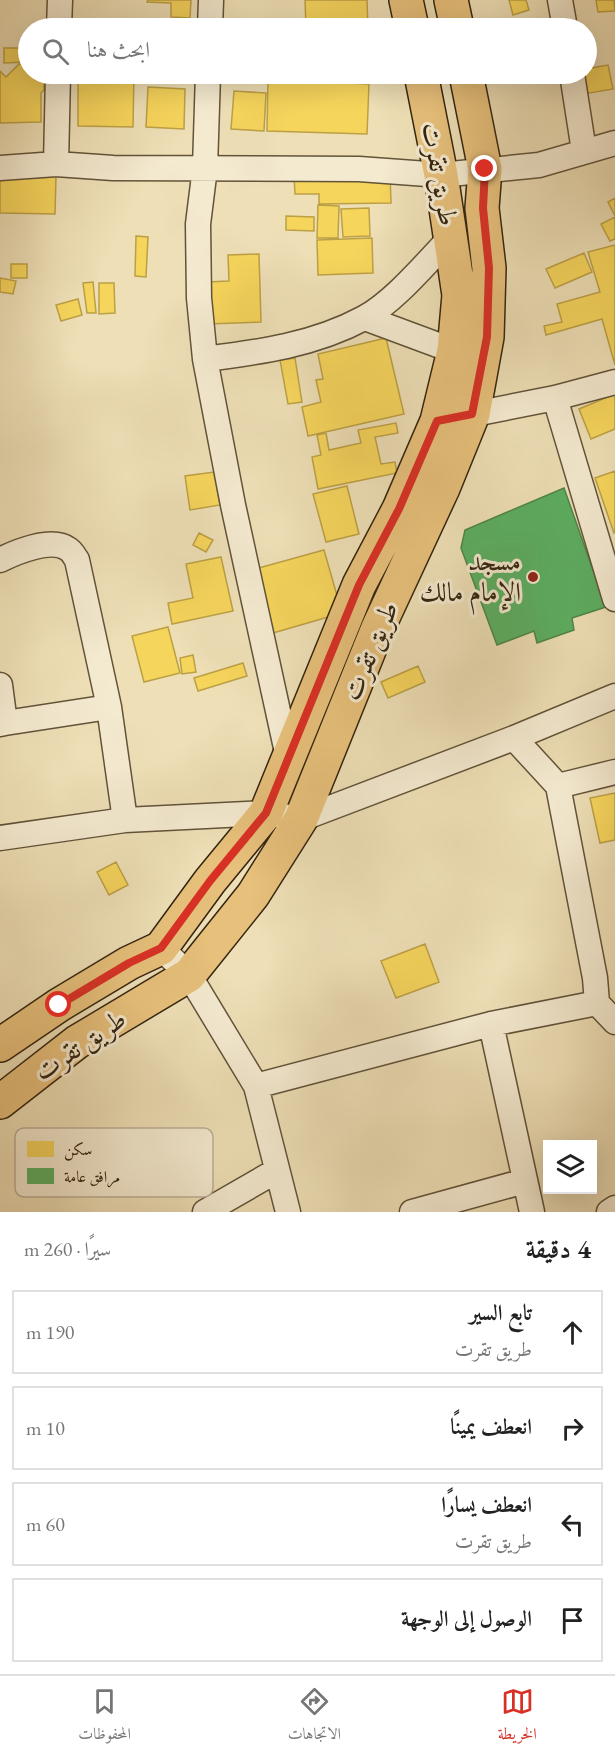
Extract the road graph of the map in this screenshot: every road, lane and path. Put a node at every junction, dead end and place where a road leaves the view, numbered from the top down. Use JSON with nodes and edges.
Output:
{"nodes":[{"id":1,"x":60,"y":0,"type":"edge"},
{"id":2,"x":211,"y":0,"type":"edge"},
{"id":3,"x":406,"y":0,"type":"edge"},
{"id":4,"x":451,"y":0,"type":"edge"},
{"id":5,"x":560,"y":0,"type":"edge"},
{"id":6,"x":59,"y":18,"type":"edge"},
{"id":7,"x":210,"y":18,"type":"edge"},
{"id":8,"x":410,"y":18,"type":"edge"},
{"id":9,"x":455,"y":18,"type":"edge"},
{"id":10,"x":563,"y":18,"type":"edge"},
{"id":11,"x":58,"y":84,"type":"edge"},
{"id":12,"x":208,"y":84,"type":"edge"},
{"id":13,"x":423,"y":84,"type":"edge"},
{"id":14,"x":468,"y":84,"type":"edge"},
{"id":15,"x":574,"y":84,"type":"edge"},
{"id":16,"x":615,"y":143,"type":"edge"},
{"id":17,"x":585,"y":151,"type":"junction"},
{"id":18,"x":56,"y":164,"type":"junction"},
{"id":19,"x":0,"y":168,"type":"edge"},
{"id":20,"x":205,"y":168,"type":"junction"},
{"id":21,"x":485,"y":169,"type":"junction"},
{"id":22,"x":441,"y":174,"type":"junction"},
{"id":23,"x":451,"y":237,"type":"junction"},
{"id":24,"x":365,"y":318,"type":"junction"},
{"id":25,"x":454,"y":351,"type":"junction"},
{"id":26,"x":205,"y":359,"type":"junction"},
{"id":27,"x":615,"y":382,"type":"edge"},
{"id":28,"x":555,"y":398,"type":"junction"},
{"id":29,"x":472,"y":414,"type":"junction"},
{"id":30,"x":437,"y":421,"type":"junction"},
{"id":31,"x":0,"y":560,"type":"edge"},
{"id":32,"x":615,"y":599,"type":"edge"},
{"id":33,"x":0,"y":685,"type":"edge"},
{"id":34,"x":615,"y":696,"type":"edge"},
{"id":35,"x":109,"y":707,"type":"junction"},
{"id":36,"x":2,"y":723,"type":"edge"},
{"id":37,"x":514,"y":738,"type":"junction"},
{"id":38,"x":288,"y":757,"type":"junction"},
{"id":39,"x":615,"y":772,"type":"edge"},
{"id":40,"x":558,"y":786,"type":"junction"},
{"id":41,"x":266,"y":813,"type":"junction"},
{"id":42,"x":301,"y":819,"type":"junction"},
{"id":43,"x":125,"y":820,"type":"junction"},
{"id":44,"x":0,"y":838,"type":"edge"},
{"id":45,"x":161,"y":948,"type":"junction"},
{"id":46,"x":189,"y":975,"type":"junction"},
{"id":47,"x":597,"y":1004,"type":"junction"},
{"id":48,"x":615,"y":1022,"type":"edge"},
{"id":49,"x":491,"y":1024,"type":"junction"},
{"id":50,"x":0,"y":1045,"type":"edge"},
{"id":51,"x":256,"y":1086,"type":"junction"},
{"id":52,"x":0,"y":1102,"type":"edge"},
{"id":53,"x":276,"y":1171,"type":"junction"},
{"id":54,"x":525,"y":1181,"type":"junction"},
{"id":55,"x":615,"y":1208,"type":"edge"},
{"id":56,"x":205,"y":1212,"type":"edge"},
{"id":57,"x":288,"y":1212,"type":"edge"},
{"id":58,"x":412,"y":1212,"type":"edge"},
{"id":59,"x":532,"y":1212,"type":"edge"},
{"id":60,"x":609,"y":1212,"type":"edge"}],
"edges":[{"from":1,"to":6,"type":"street"},
{"from":2,"to":7,"type":"street"},
{"from":3,"to":8,"type":"main road"},
{"from":4,"to":9,"type":"main road"},
{"from":5,"to":10,"type":"street"},
{"from":11,"to":18,"type":"street"},
{"from":12,"to":20,"type":"street"},
{"from":13,"to":22,"type":"main road","name":"طريق تقرت"},
{"from":14,"to":21,"type":"main road","name":"طريق تقرت"},
{"from":15,"to":17,"type":"street"},
{"from":16,"to":17,"type":"street"},
{"from":17,"to":21,"type":"street"},
{"from":18,"to":19,"type":"street"},
{"from":18,"to":20,"type":"street"},
{"from":20,"to":22,"type":"street"},
{"from":20,"to":26,"type":"street"},
{"from":21,"to":22,"type":"street"},
{"from":21,"to":29,"type":"main road","name":"طريق تقرت"},
{"from":22,"to":23,"type":"main road","name":"طريق تقرت"},
{"from":23,"to":24,"type":"street"},
{"from":23,"to":25,"type":"main road","name":"طريق تقرت"},
{"from":24,"to":25,"type":"street"},
{"from":24,"to":26,"type":"street"},
{"from":25,"to":30,"type":"main road","name":"طريق تقرت"},
{"from":26,"to":38,"type":"street"},
{"from":27,"to":28,"type":"street"},
{"from":28,"to":29,"type":"street"},
{"from":28,"to":32,"type":"street"},
{"from":29,"to":30,"type":"street"},
{"from":29,"to":42,"type":"main road","name":"طريق تقرت"},
{"from":30,"to":38,"type":"main road","name":"طريق تقرت"},
{"from":31,"to":35,"type":"street"},
{"from":33,"to":36,"type":"street"},
{"from":34,"to":37,"type":"street"},
{"from":35,"to":36,"type":"street"},
{"from":35,"to":43,"type":"street"},
{"from":37,"to":40,"type":"street"},
{"from":37,"to":42,"type":"street"},
{"from":38,"to":41,"type":"main road","name":"طريق تقرت"},
{"from":39,"to":40,"type":"street"},
{"from":40,"to":47,"type":"street"},
{"from":41,"to":42,"type":"street"},
{"from":41,"to":43,"type":"street"},
{"from":41,"to":45,"type":"main road","name":"طريق تقرت"},
{"from":42,"to":46,"type":"main road","name":"طريق تقرت"},
{"from":43,"to":44,"type":"street"},
{"from":45,"to":46,"type":"street"},
{"from":45,"to":50,"type":"main road","name":"طريق تقرت"},
{"from":46,"to":51,"type":"street"},
{"from":46,"to":52,"type":"main road","name":"طريق تقرت"},
{"from":47,"to":48,"type":"street"},
{"from":47,"to":49,"type":"street"},
{"from":49,"to":51,"type":"street"},
{"from":49,"to":54,"type":"street"},
{"from":51,"to":53,"type":"street"},
{"from":53,"to":56,"type":"street"},
{"from":53,"to":57,"type":"street"},
{"from":54,"to":58,"type":"street"},
{"from":54,"to":59,"type":"street"},
{"from":55,"to":60,"type":"street"}]}
